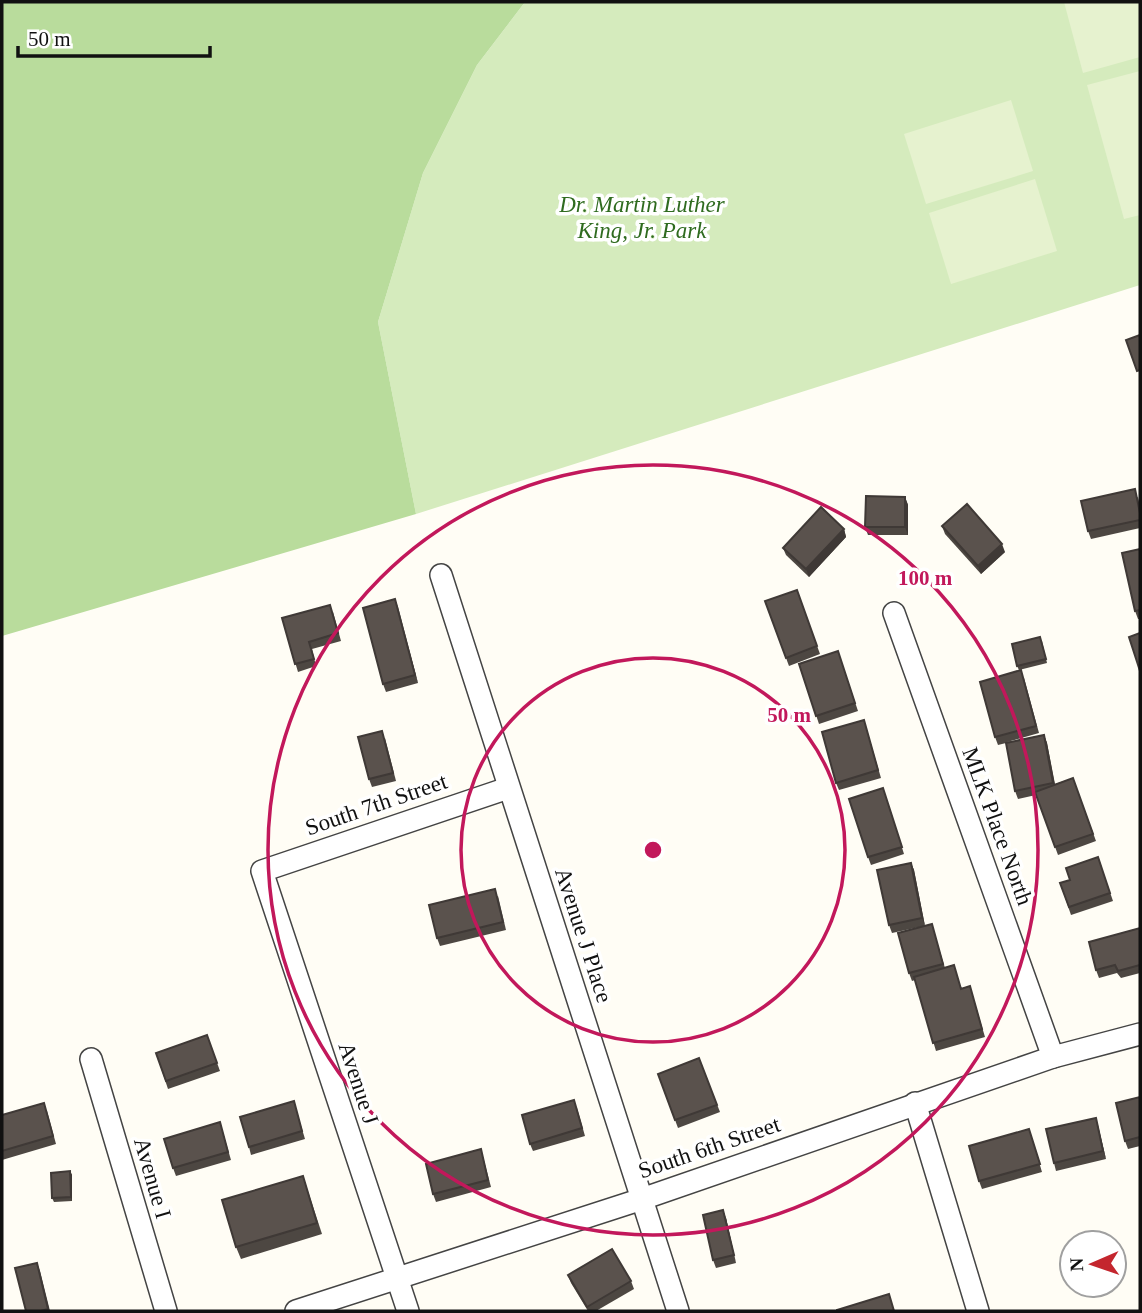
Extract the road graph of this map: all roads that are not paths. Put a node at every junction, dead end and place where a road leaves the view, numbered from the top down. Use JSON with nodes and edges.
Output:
{"nodes":[{"id":1,"x":441,"y":575,"type":"dead end"},
{"id":2,"x":894,"y":613,"type":"dead end"},
{"id":3,"x":508,"y":788,"type":"junction"},
{"id":4,"x":262,"y":870,"type":"joint"},
{"id":5,"x":1140,"y":1034,"type":"edge"},
{"id":6,"x":1053,"y":1057,"type":"junction"},
{"id":7,"x":91,"y":1059,"type":"dead end"},
{"id":8,"x":915,"y":1103,"type":"junction"},
{"id":9,"x":642,"y":1199,"type":"junction"},
{"id":10,"x":397,"y":1280,"type":"junction"},
{"id":11,"x":166,"y":1311,"type":"edge"},
{"id":12,"x":296,"y":1311,"type":"edge"},
{"id":13,"x":408,"y":1311,"type":"edge"},
{"id":14,"x":678,"y":1311,"type":"edge"},
{"id":15,"x":978,"y":1311,"type":"edge"}],
"edges":[{"from":1,"to":3,"type":"street","name":"Avenue J Place"},
{"from":2,"to":6,"type":"street","name":"MLK Place North"},
{"from":3,"to":4,"type":"street","name":"South 7th Street"},
{"from":3,"to":9,"type":"street","name":"Avenue J Place"},
{"from":4,"to":10,"type":"street","name":"Avenue J"},
{"from":5,"to":6,"type":"street","name":"South 6th Street"},
{"from":6,"to":8,"type":"street","name":"South 6th Street"},
{"from":7,"to":11,"type":"street","name":"Avenue I"},
{"from":8,"to":9,"type":"street","name":"South 6th Street"},
{"from":8,"to":15,"type":"street"},
{"from":9,"to":10,"type":"street","name":"South 6th Street"},
{"from":9,"to":14,"type":"street","name":"Avenue J Place"},
{"from":10,"to":12,"type":"street","name":"South 6th Street"},
{"from":10,"to":13,"type":"street","name":"Avenue J"}]}
